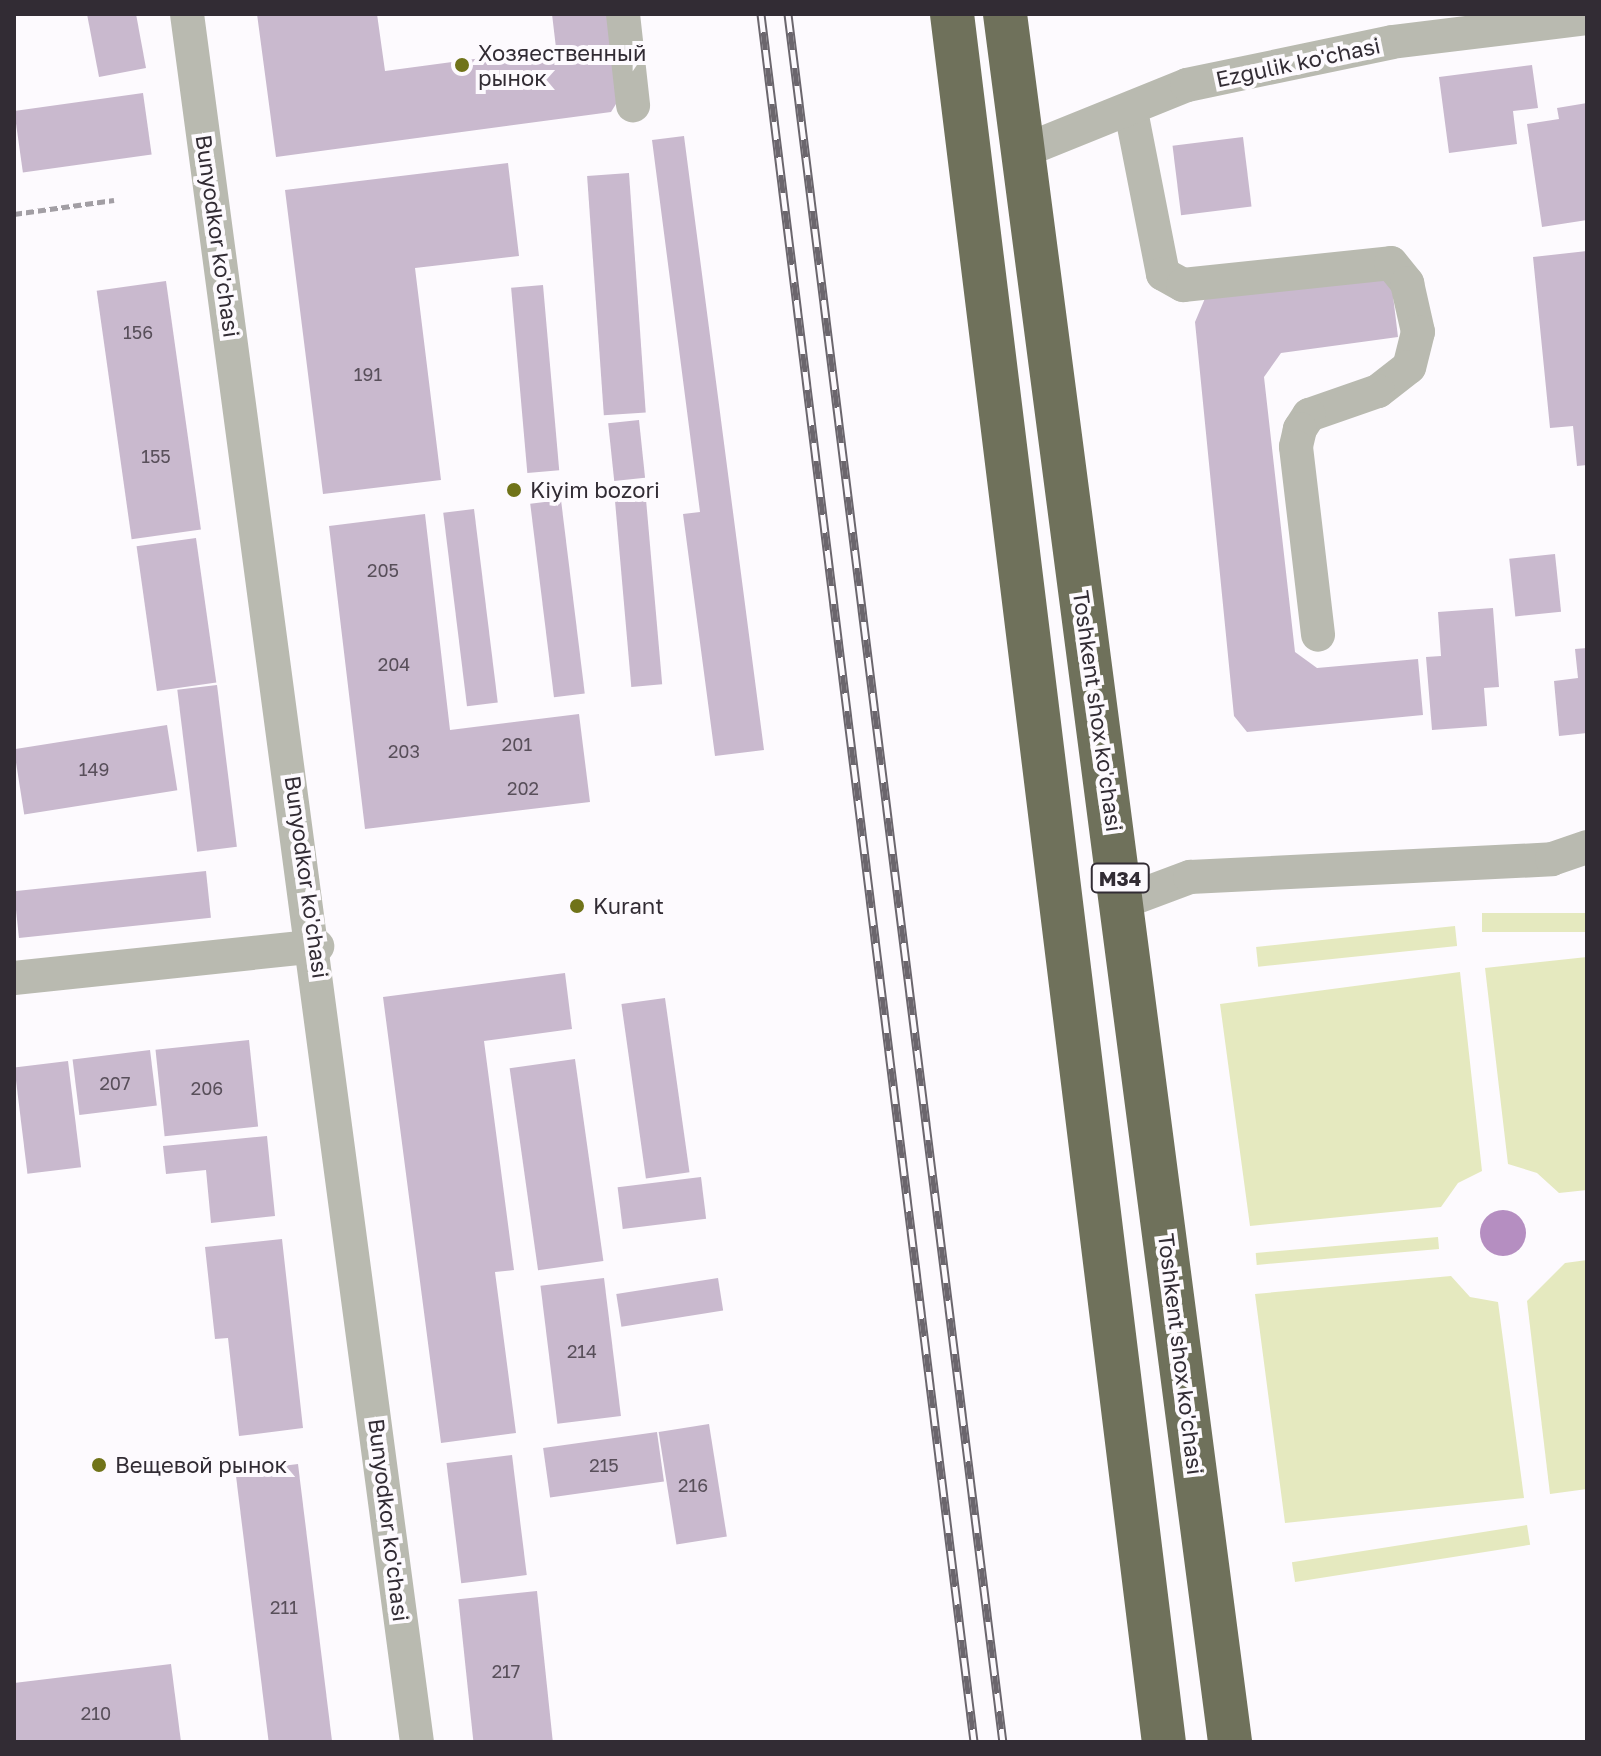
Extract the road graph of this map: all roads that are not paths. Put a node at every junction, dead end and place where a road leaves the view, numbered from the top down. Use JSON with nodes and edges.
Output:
{"nodes":[{"id":1,"x":187,"y":14,"type":"edge"},
{"id":2,"x":623,"y":14,"type":"edge"},
{"id":3,"x":952,"y":14,"type":"edge"},
{"id":4,"x":1005,"y":14,"type":"edge"},
{"id":5,"x":1587,"y":18,"type":"edge"},
{"id":6,"x":633,"y":105,"type":"dead end"},
{"id":7,"x":1131,"y":111,"type":"junction"},
{"id":8,"x":1021,"y":152,"type":"junction"},
{"id":9,"x":1318,"y":635,"type":"dead end"},
{"id":10,"x":1587,"y":847,"type":"edge"},
{"id":11,"x":1123,"y":902,"type":"junction"},
{"id":12,"x":317,"y":946,"type":"junction"},
{"id":13,"x":14,"y":978,"type":"edge"},
{"id":14,"x":417,"y":1742,"type":"edge"},
{"id":15,"x":1164,"y":1742,"type":"edge"},
{"id":16,"x":1230,"y":1742,"type":"edge"}],
"edges":[{"from":1,"to":12,"type":"street","name":"Bunyodkor ko'chasi"},
{"from":2,"to":6,"type":"street"},
{"from":3,"to":15,"type":"highway","number":"M34"},
{"from":4,"to":8,"type":"highway","name":"Toshkent shox ko'chasi","number":"M34"},
{"from":5,"to":7,"type":"street","name":"Ezgulik ko'chasi"},
{"from":7,"to":8,"type":"street","name":"Ezgulik ko'chasi"},
{"from":7,"to":9,"type":"street"},
{"from":8,"to":11,"type":"highway","name":"Toshkent shox ko'chasi","number":"M34"},
{"from":10,"to":11,"type":"street"},
{"from":11,"to":16,"type":"highway","name":"Toshkent shox ko'chasi","number":"M34"},
{"from":12,"to":13,"type":"street"},
{"from":12,"to":14,"type":"street","name":"Bunyodkor ko'chasi"}]}
